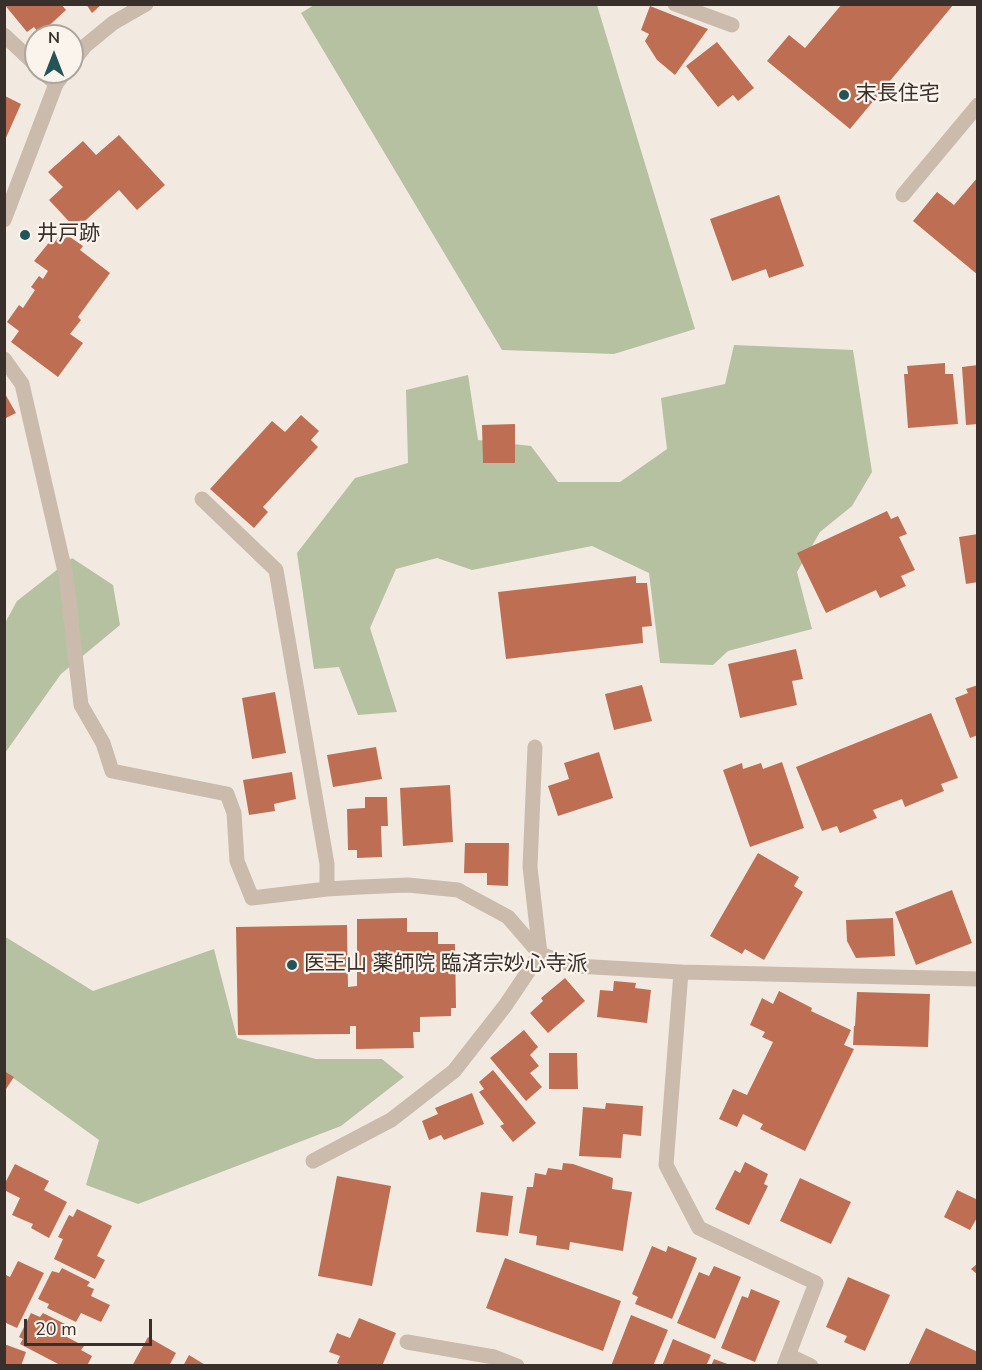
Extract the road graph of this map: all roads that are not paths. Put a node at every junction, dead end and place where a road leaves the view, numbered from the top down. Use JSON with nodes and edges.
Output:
{"nodes":[{"id":1,"x":146,"y":4,"type":"edge"},
{"id":2,"x":675,"y":4,"type":"edge"},
{"id":3,"x":732,"y":25,"type":"dead end"},
{"id":4,"x":4,"y":35,"type":"edge"},
{"id":5,"x":84,"y":47,"type":"edge"},
{"id":6,"x":24,"y":54,"type":"edge"},
{"id":7,"x":59,"y":84,"type":"edge"},
{"id":8,"x":978,"y":105,"type":"edge"},
{"id":9,"x":903,"y":195,"type":"dead end"},
{"id":10,"x":4,"y":220,"type":"edge"},
{"id":11,"x":4,"y":359,"type":"edge"},
{"id":12,"x":202,"y":499,"type":"dead end"},
{"id":13,"x":536,"y":747,"type":"dead end"},
{"id":14,"x":327,"y":889,"type":"junction"},
{"id":15,"x":540,"y":954,"type":"junction"},
{"id":16,"x":681,"y":972,"type":"junction"},
{"id":17,"x":978,"y":979,"type":"edge"},
{"id":18,"x":313,"y":1161,"type":"dead end"},
{"id":19,"x":407,"y":1342,"type":"dead end"},
{"id":20,"x":786,"y":1360,"type":"edge"},
{"id":21,"x":517,"y":1365,"type":"edge"},
{"id":22,"x":811,"y":1365,"type":"edge"}],
"edges":[{"from":1,"to":5,"type":"street"},
{"from":2,"to":3,"type":"street"},
{"from":4,"to":6,"type":"street"},
{"from":7,"to":10,"type":"street"},
{"from":8,"to":9,"type":"street"},
{"from":11,"to":14,"type":"street"},
{"from":12,"to":14,"type":"street"},
{"from":13,"to":15,"type":"street"},
{"from":14,"to":15,"type":"street"},
{"from":15,"to":16,"type":"street"},
{"from":15,"to":18,"type":"street"},
{"from":16,"to":17,"type":"street"},
{"from":16,"to":20,"type":"street"},
{"from":19,"to":21,"type":"street"},
{"from":20,"to":22,"type":"street"}]}
